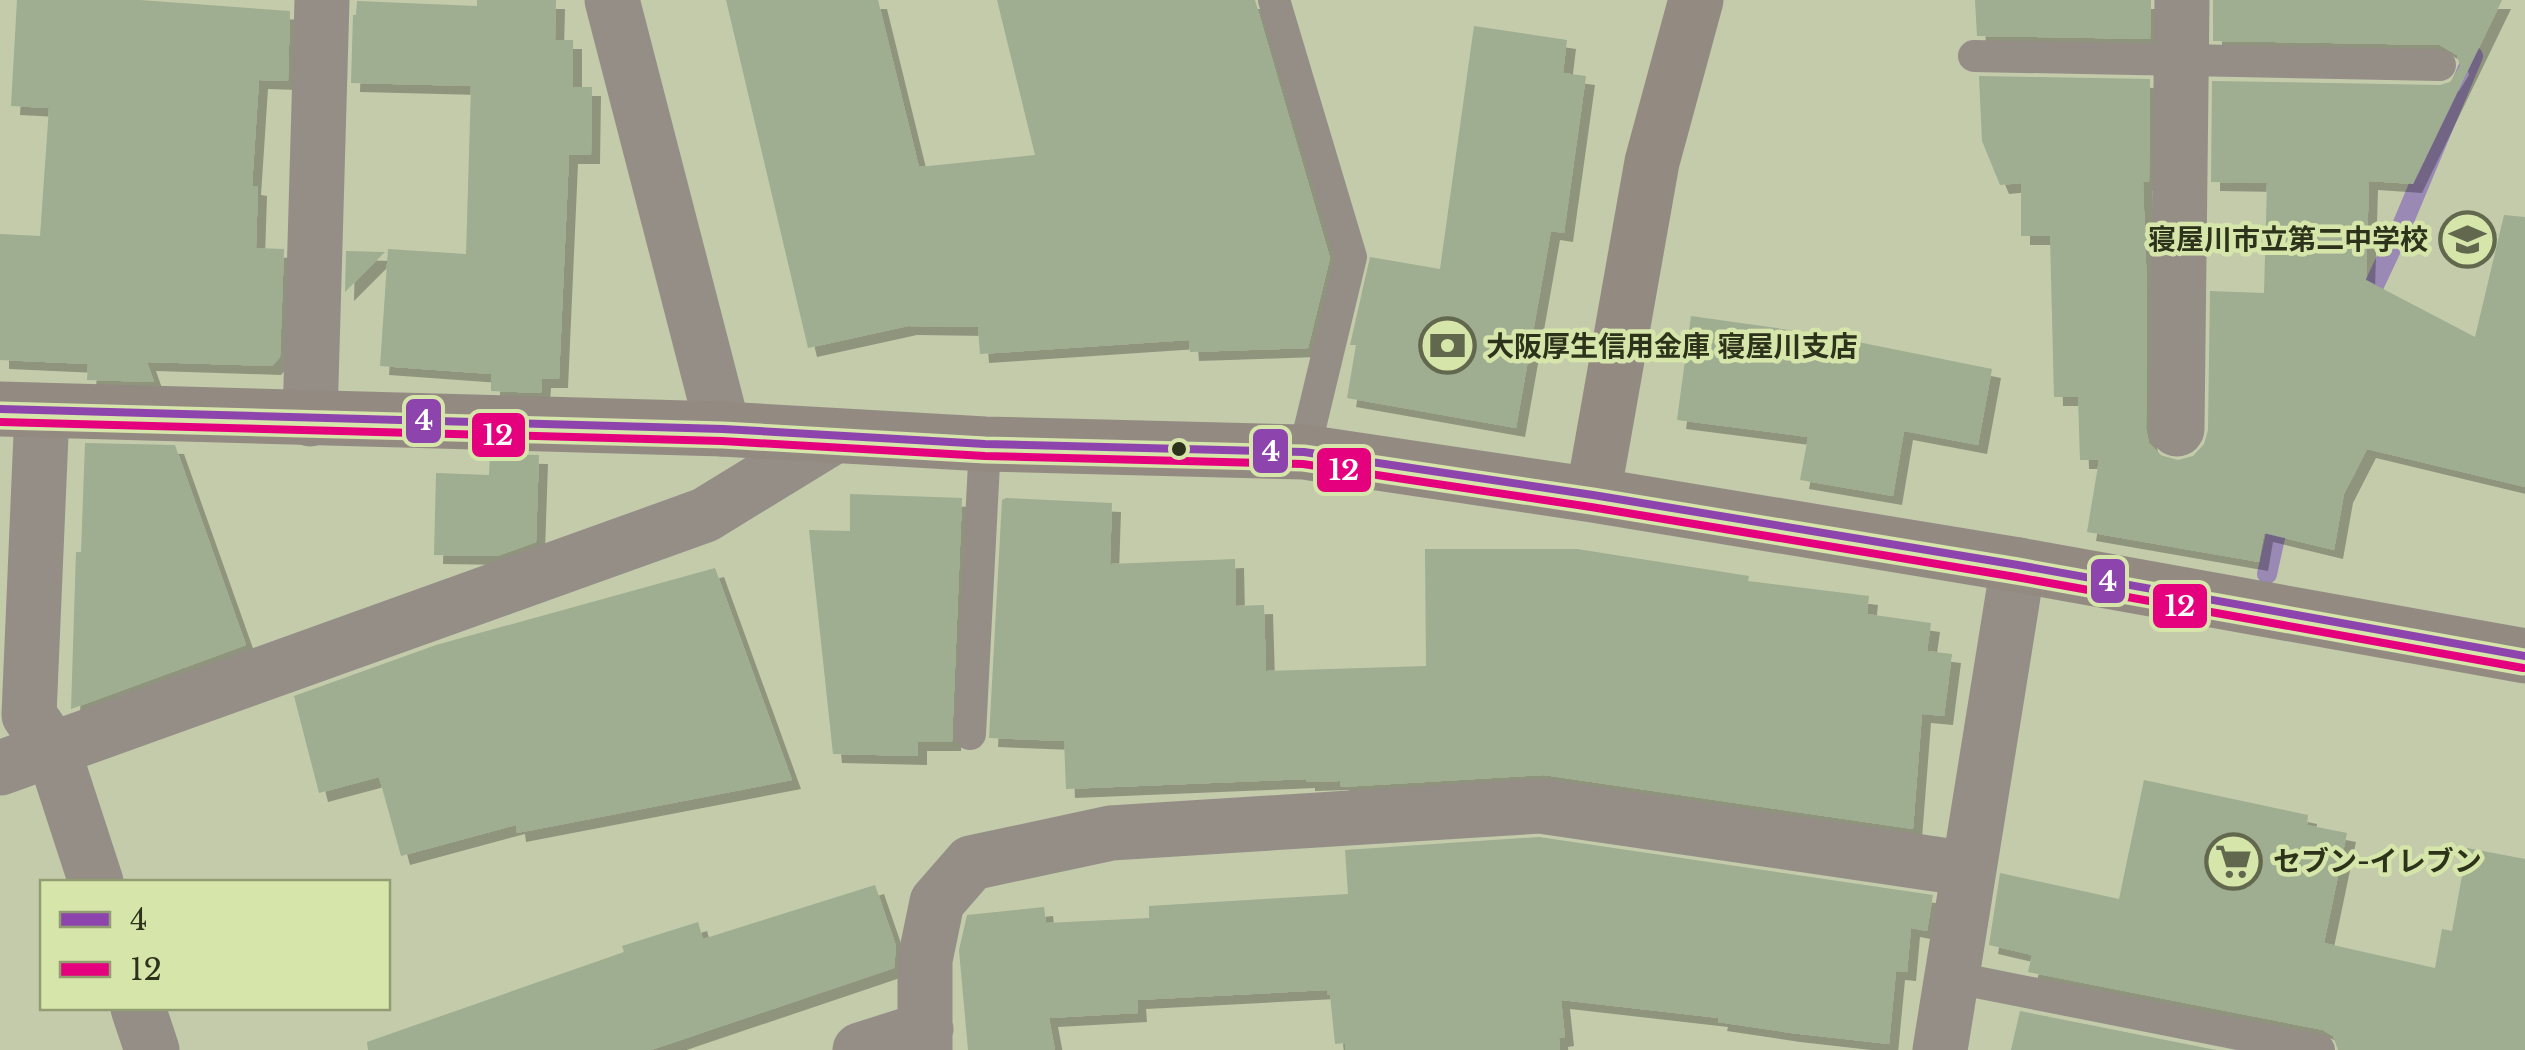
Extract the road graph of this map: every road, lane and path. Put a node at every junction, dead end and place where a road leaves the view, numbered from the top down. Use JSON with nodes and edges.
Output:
{"nodes":[{"id":1,"x":322,"y":0,"type":"edge"},
{"id":2,"x":612,"y":0,"type":"edge"},
{"id":3,"x":1274,"y":0,"type":"edge"},
{"id":4,"x":1696,"y":0,"type":"edge"},
{"id":5,"x":2182,"y":0,"type":"edge"},
{"id":6,"x":1974,"y":56,"type":"dead end"},
{"id":7,"x":2182,"y":60,"type":"junction"},
{"id":8,"x":2440,"y":65,"type":"dead end"},
{"id":9,"x":21,"y":410,"type":"edge"},
{"id":10,"x":310,"y":419,"type":"junction"},
{"id":11,"x":723,"y":429,"type":"junction"},
{"id":12,"x":2177,"y":429,"type":"dead end"},
{"id":13,"x":834,"y":436,"type":"junction"},
{"id":14,"x":985,"y":444,"type":"junction"},
{"id":15,"x":1304,"y":452,"type":"junction"},
{"id":16,"x":1594,"y":495,"type":"junction"},
{"id":17,"x":2018,"y":565,"type":"junction"},
{"id":18,"x":2525,"y":656,"type":"edge"},
{"id":19,"x":970,"y":734,"type":"dead end"},
{"id":20,"x":53,"y":750,"type":"junction"},
{"id":21,"x":0,"y":768,"type":"edge"},
{"id":22,"x":1969,"y":869,"type":"junction"},
{"id":23,"x":95,"y":880,"type":"edge"},
{"id":24,"x":1951,"y":977,"type":"junction"},
{"id":25,"x":139,"y":1010,"type":"edge"},
{"id":26,"x":926,"y":1040,"type":"edge"},
{"id":27,"x":152,"y":1050,"type":"edge"},
{"id":28,"x":860,"y":1050,"type":"edge"},
{"id":29,"x":1940,"y":1050,"type":"edge"},
{"id":30,"x":2320,"y":1050,"type":"edge"}],
"edges":[{"from":1,"to":10,"type":"street"},
{"from":2,"to":11,"type":"street"},
{"from":3,"to":15,"type":"lane"},
{"from":4,"to":16,"type":"main road"},
{"from":5,"to":7,"type":"street"},
{"from":6,"to":7,"type":"lane"},
{"from":7,"to":8,"type":"lane"},
{"from":7,"to":12,"type":"street"},
{"from":9,"to":10,"type":"main road"},
{"from":9,"to":20,"type":"street"},
{"from":10,"to":11,"type":"main road"},
{"from":11,"to":13,"type":"main road"},
{"from":13,"to":14,"type":"main road"},
{"from":13,"to":20,"type":"street"},
{"from":14,"to":15,"type":"main road"},
{"from":14,"to":19,"type":"lane"},
{"from":15,"to":16,"type":"main road"},
{"from":16,"to":17,"type":"main road"},
{"from":17,"to":18,"type":"main road"},
{"from":17,"to":22,"type":"street"},
{"from":20,"to":21,"type":"street"},
{"from":20,"to":23,"type":"street"},
{"from":22,"to":24,"type":"street"},
{"from":22,"to":26,"type":"street"},
{"from":24,"to":29,"type":"street"},
{"from":24,"to":30,"type":"lane"},
{"from":25,"to":27,"type":"street"},
{"from":26,"to":28,"type":"street"}]}
